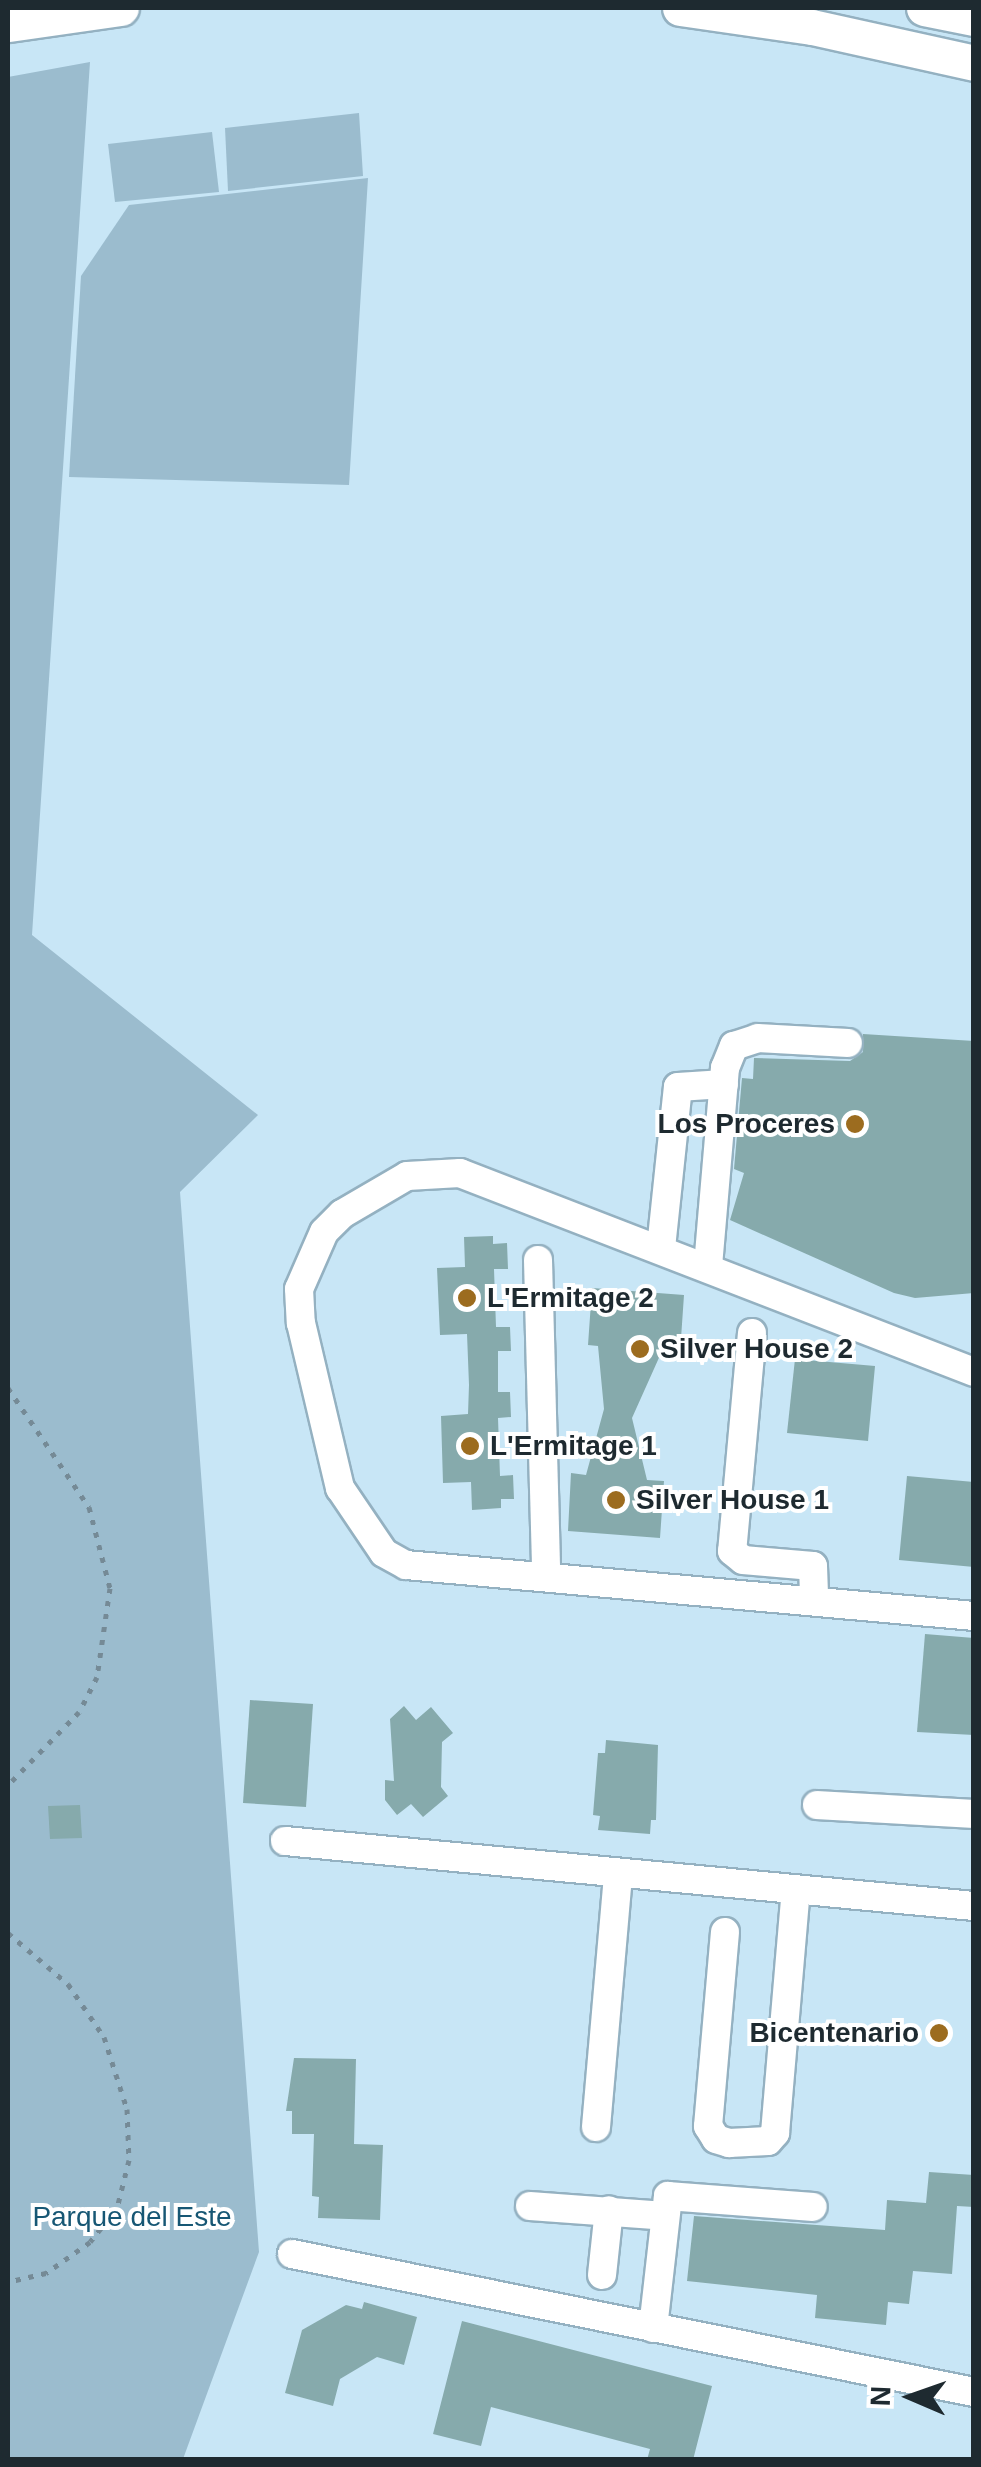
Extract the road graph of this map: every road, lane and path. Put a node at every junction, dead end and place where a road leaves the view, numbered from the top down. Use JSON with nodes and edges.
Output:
{"nodes":[{"id":1,"x":121,"y":8,"type":"edge"},
{"id":2,"x":680,"y":8,"type":"edge"},
{"id":3,"x":924,"y":8,"type":"edge"},
{"id":4,"x":974,"y":18,"type":"edge"},
{"id":5,"x":8,"y":24,"type":"edge"},
{"id":6,"x":974,"y":64,"type":"edge"},
{"id":7,"x":848,"y":1042,"type":"dead end"},
{"id":8,"x":724,"y":1084,"type":"junction"},
{"id":9,"x":661,"y":1248,"type":"junction"},
{"id":10,"x":538,"y":1260,"type":"dead end"},
{"id":11,"x":708,"y":1266,"type":"junction"},
{"id":12,"x":752,"y":1333,"type":"dead end"},
{"id":13,"x":974,"y":1372,"type":"edge"},
{"id":14,"x":8,"y":1388,"type":"edge"},
{"id":15,"x":546,"y":1576,"type":"junction"},
{"id":16,"x":814,"y":1601,"type":"junction"},
{"id":17,"x":974,"y":1616,"type":"edge"},
{"id":18,"x":8,"y":1785,"type":"edge"},
{"id":19,"x":818,"y":1805,"type":"dead end"},
{"id":20,"x":974,"y":1814,"type":"edge"},
{"id":21,"x":285,"y":1841,"type":"dead end"},
{"id":22,"x":618,"y":1873,"type":"junction"},
{"id":23,"x":796,"y":1890,"type":"junction"},
{"id":24,"x":974,"y":1906,"type":"edge"},
{"id":25,"x":725,"y":1932,"type":"dead end"},
{"id":26,"x":8,"y":1934,"type":"edge"},
{"id":27,"x":596,"y":2127,"type":"dead end"},
{"id":28,"x":530,"y":2206,"type":"dead end"},
{"id":29,"x":813,"y":2206,"type":"dead end"},
{"id":30,"x":609,"y":2210,"type":"junction"},
{"id":31,"x":665,"y":2216,"type":"junction"},
{"id":32,"x":292,"y":2254,"type":"dead end"},
{"id":33,"x":602,"y":2276,"type":"dead end"},
{"id":34,"x":8,"y":2282,"type":"edge"},
{"id":35,"x":654,"y":2328,"type":"junction"},
{"id":36,"x":974,"y":2392,"type":"edge"}],
"edges":[{"from":1,"to":5,"type":"main road"},
{"from":2,"to":6,"type":"main road"},
{"from":3,"to":4,"type":"main road"},
{"from":7,"to":8,"type":"street"},
{"from":8,"to":9,"type":"street"},
{"from":8,"to":11,"type":"street"},
{"from":9,"to":11,"type":"street"},
{"from":9,"to":15,"type":"street"},
{"from":10,"to":15,"type":"street"},
{"from":11,"to":13,"type":"street"},
{"from":12,"to":16,"type":"street"},
{"from":14,"to":18,"type":"path"},
{"from":15,"to":16,"type":"street"},
{"from":16,"to":17,"type":"street"},
{"from":19,"to":20,"type":"street"},
{"from":21,"to":22,"type":"street"},
{"from":22,"to":23,"type":"street"},
{"from":22,"to":27,"type":"street"},
{"from":23,"to":24,"type":"street"},
{"from":23,"to":25,"type":"street"},
{"from":26,"to":34,"type":"path"},
{"from":28,"to":30,"type":"street"},
{"from":29,"to":31,"type":"street"},
{"from":30,"to":31,"type":"street"},
{"from":30,"to":33,"type":"street"},
{"from":31,"to":35,"type":"street"},
{"from":32,"to":35,"type":"street"},
{"from":35,"to":36,"type":"street"}]}
